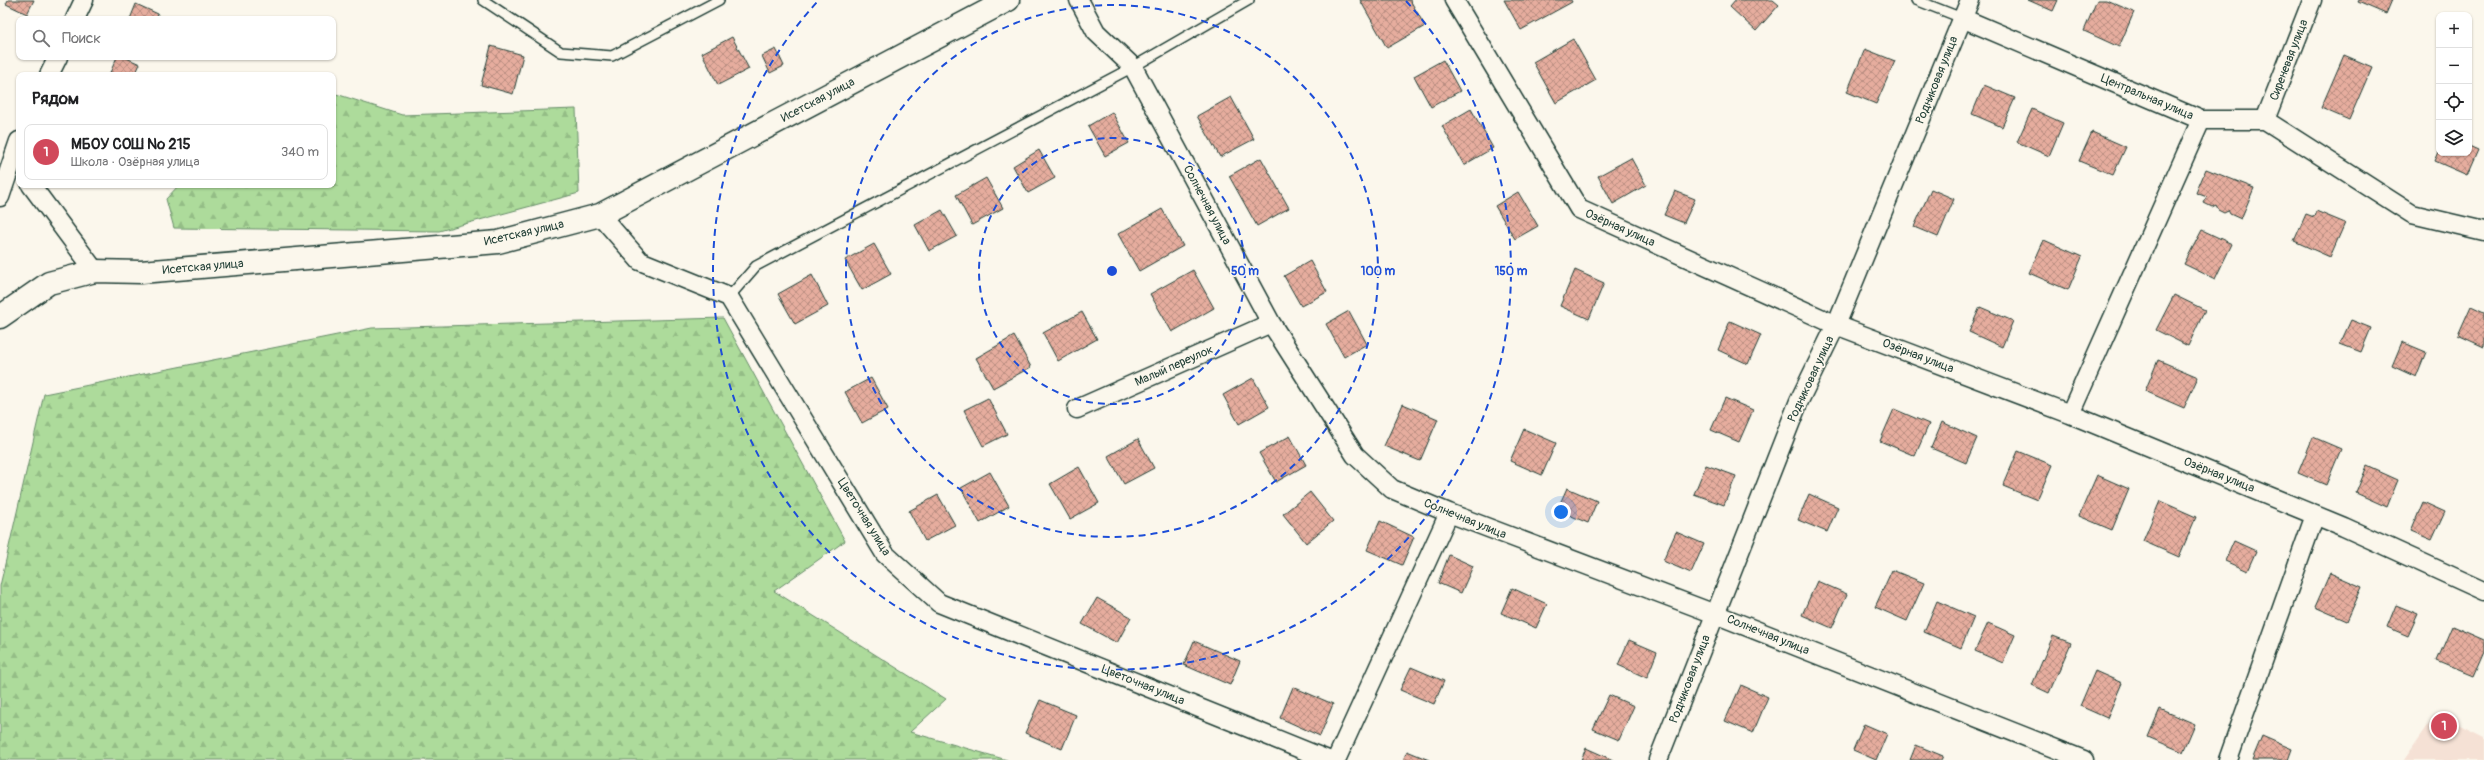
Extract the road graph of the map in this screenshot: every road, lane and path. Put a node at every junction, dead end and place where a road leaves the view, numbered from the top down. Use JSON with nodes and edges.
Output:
{"nodes":[{"id":1,"x":84,"y":0,"type":"edge"},
{"id":2,"x":483,"y":0,"type":"edge"},
{"id":3,"x":719,"y":0,"type":"edge"},
{"id":4,"x":1008,"y":0,"type":"edge"},
{"id":5,"x":1079,"y":0,"type":"edge"},
{"id":6,"x":1249,"y":0,"type":"edge"},
{"id":7,"x":1454,"y":0,"type":"edge"},
{"id":8,"x":1916,"y":0,"type":"edge"},
{"id":9,"x":1970,"y":0,"type":"edge"},
{"id":10,"x":2312,"y":0,"type":"edge"},
{"id":11,"x":76,"y":16,"type":"edge"},
{"id":12,"x":1962,"y":18,"type":"junction"},
{"id":13,"x":56,"y":60,"type":"edge"},
{"id":14,"x":1132,"y":67,"type":"junction"},
{"id":15,"x":50,"y":72,"type":"edge"},
{"id":16,"x":2201,"y":120,"type":"junction"},
{"id":17,"x":2265,"y":120,"type":"junction"},
{"id":18,"x":16,"y":153,"type":"edge"},
{"id":19,"x":33,"y":188,"type":"edge"},
{"id":20,"x":0,"y":197,"type":"edge"},
{"id":21,"x":600,"y":215,"type":"junction"},
{"id":22,"x":2484,"y":231,"type":"edge"},
{"id":23,"x":95,"y":271,"type":"junction"},
{"id":24,"x":729,"y":297,"type":"junction"},
{"id":25,"x":0,"y":317,"type":"edge"},
{"id":26,"x":1271,"y":323,"type":"junction"},
{"id":27,"x":1836,"y":325,"type":"junction"},
{"id":28,"x":1077,"y":409,"type":"dead end"},
{"id":29,"x":2070,"y":414,"type":"junction"},
{"id":30,"x":1449,"y":513,"type":"junction"},
{"id":31,"x":2315,"y":515,"type":"junction"},
{"id":32,"x":2484,"y":591,"type":"edge"},
{"id":33,"x":1715,"y":614,"type":"junction"},
{"id":34,"x":1328,"y":760,"type":"edge"},
{"id":35,"x":1336,"y":760,"type":"edge"},
{"id":36,"x":1658,"y":760,"type":"edge"},
{"id":37,"x":2084,"y":760,"type":"edge"},
{"id":38,"x":2228,"y":760,"type":"edge"}],
"edges":[{"from":1,"to":11,"type":"street"},
{"from":2,"to":3,"type":"lane"},
{"from":4,"to":21,"type":"main road","name":"Исетская улица"},
{"from":5,"to":14,"type":"street","name":"Солнечная улица"},
{"from":6,"to":14,"type":"lane"},
{"from":7,"to":27,"type":"street","name":"Озёрная улица"},
{"from":8,"to":12,"type":"lane","name":"Центральная улица"},
{"from":9,"to":12,"type":"street","name":"Родниковая улица"},
{"from":10,"to":17,"type":"street","name":"Сиреневая улица"},
{"from":12,"to":16,"type":"street","name":"Центральная улица"},
{"from":12,"to":27,"type":"street","name":"Родниковая улица"},
{"from":13,"to":15,"type":"street"},
{"from":14,"to":24,"type":"lane"},
{"from":14,"to":26,"type":"street","name":"Солнечная улица"},
{"from":16,"to":17,"type":"street","name":"Центральная улица"},
{"from":16,"to":29,"type":"street"},
{"from":17,"to":22,"type":"street"},
{"from":18,"to":20,"type":"street"},
{"from":19,"to":23,"type":"street"},
{"from":21,"to":23,"type":"main road","name":"Исетская улица"},
{"from":21,"to":24,"type":"street"},
{"from":23,"to":25,"type":"main road","name":"Исетская улица"},
{"from":24,"to":34,"type":"street","name":"Цветочная улица"},
{"from":26,"to":28,"type":"street","name":"Малый переулок"},
{"from":26,"to":30,"type":"street","name":"Солнечная улица"},
{"from":27,"to":29,"type":"street","name":"Озёрная улица"},
{"from":27,"to":33,"type":"street","name":"Родниковая улица"},
{"from":29,"to":31,"type":"street","name":"Озёрная улица"},
{"from":30,"to":33,"type":"street","name":"Солнечная улица"},
{"from":30,"to":35,"type":"street"},
{"from":31,"to":32,"type":"street","name":"Озёрная улица"},
{"from":31,"to":38,"type":"street"},
{"from":33,"to":36,"type":"street","name":"Родниковая улица"},
{"from":33,"to":37,"type":"street","name":"Солнечная улица"}]}
